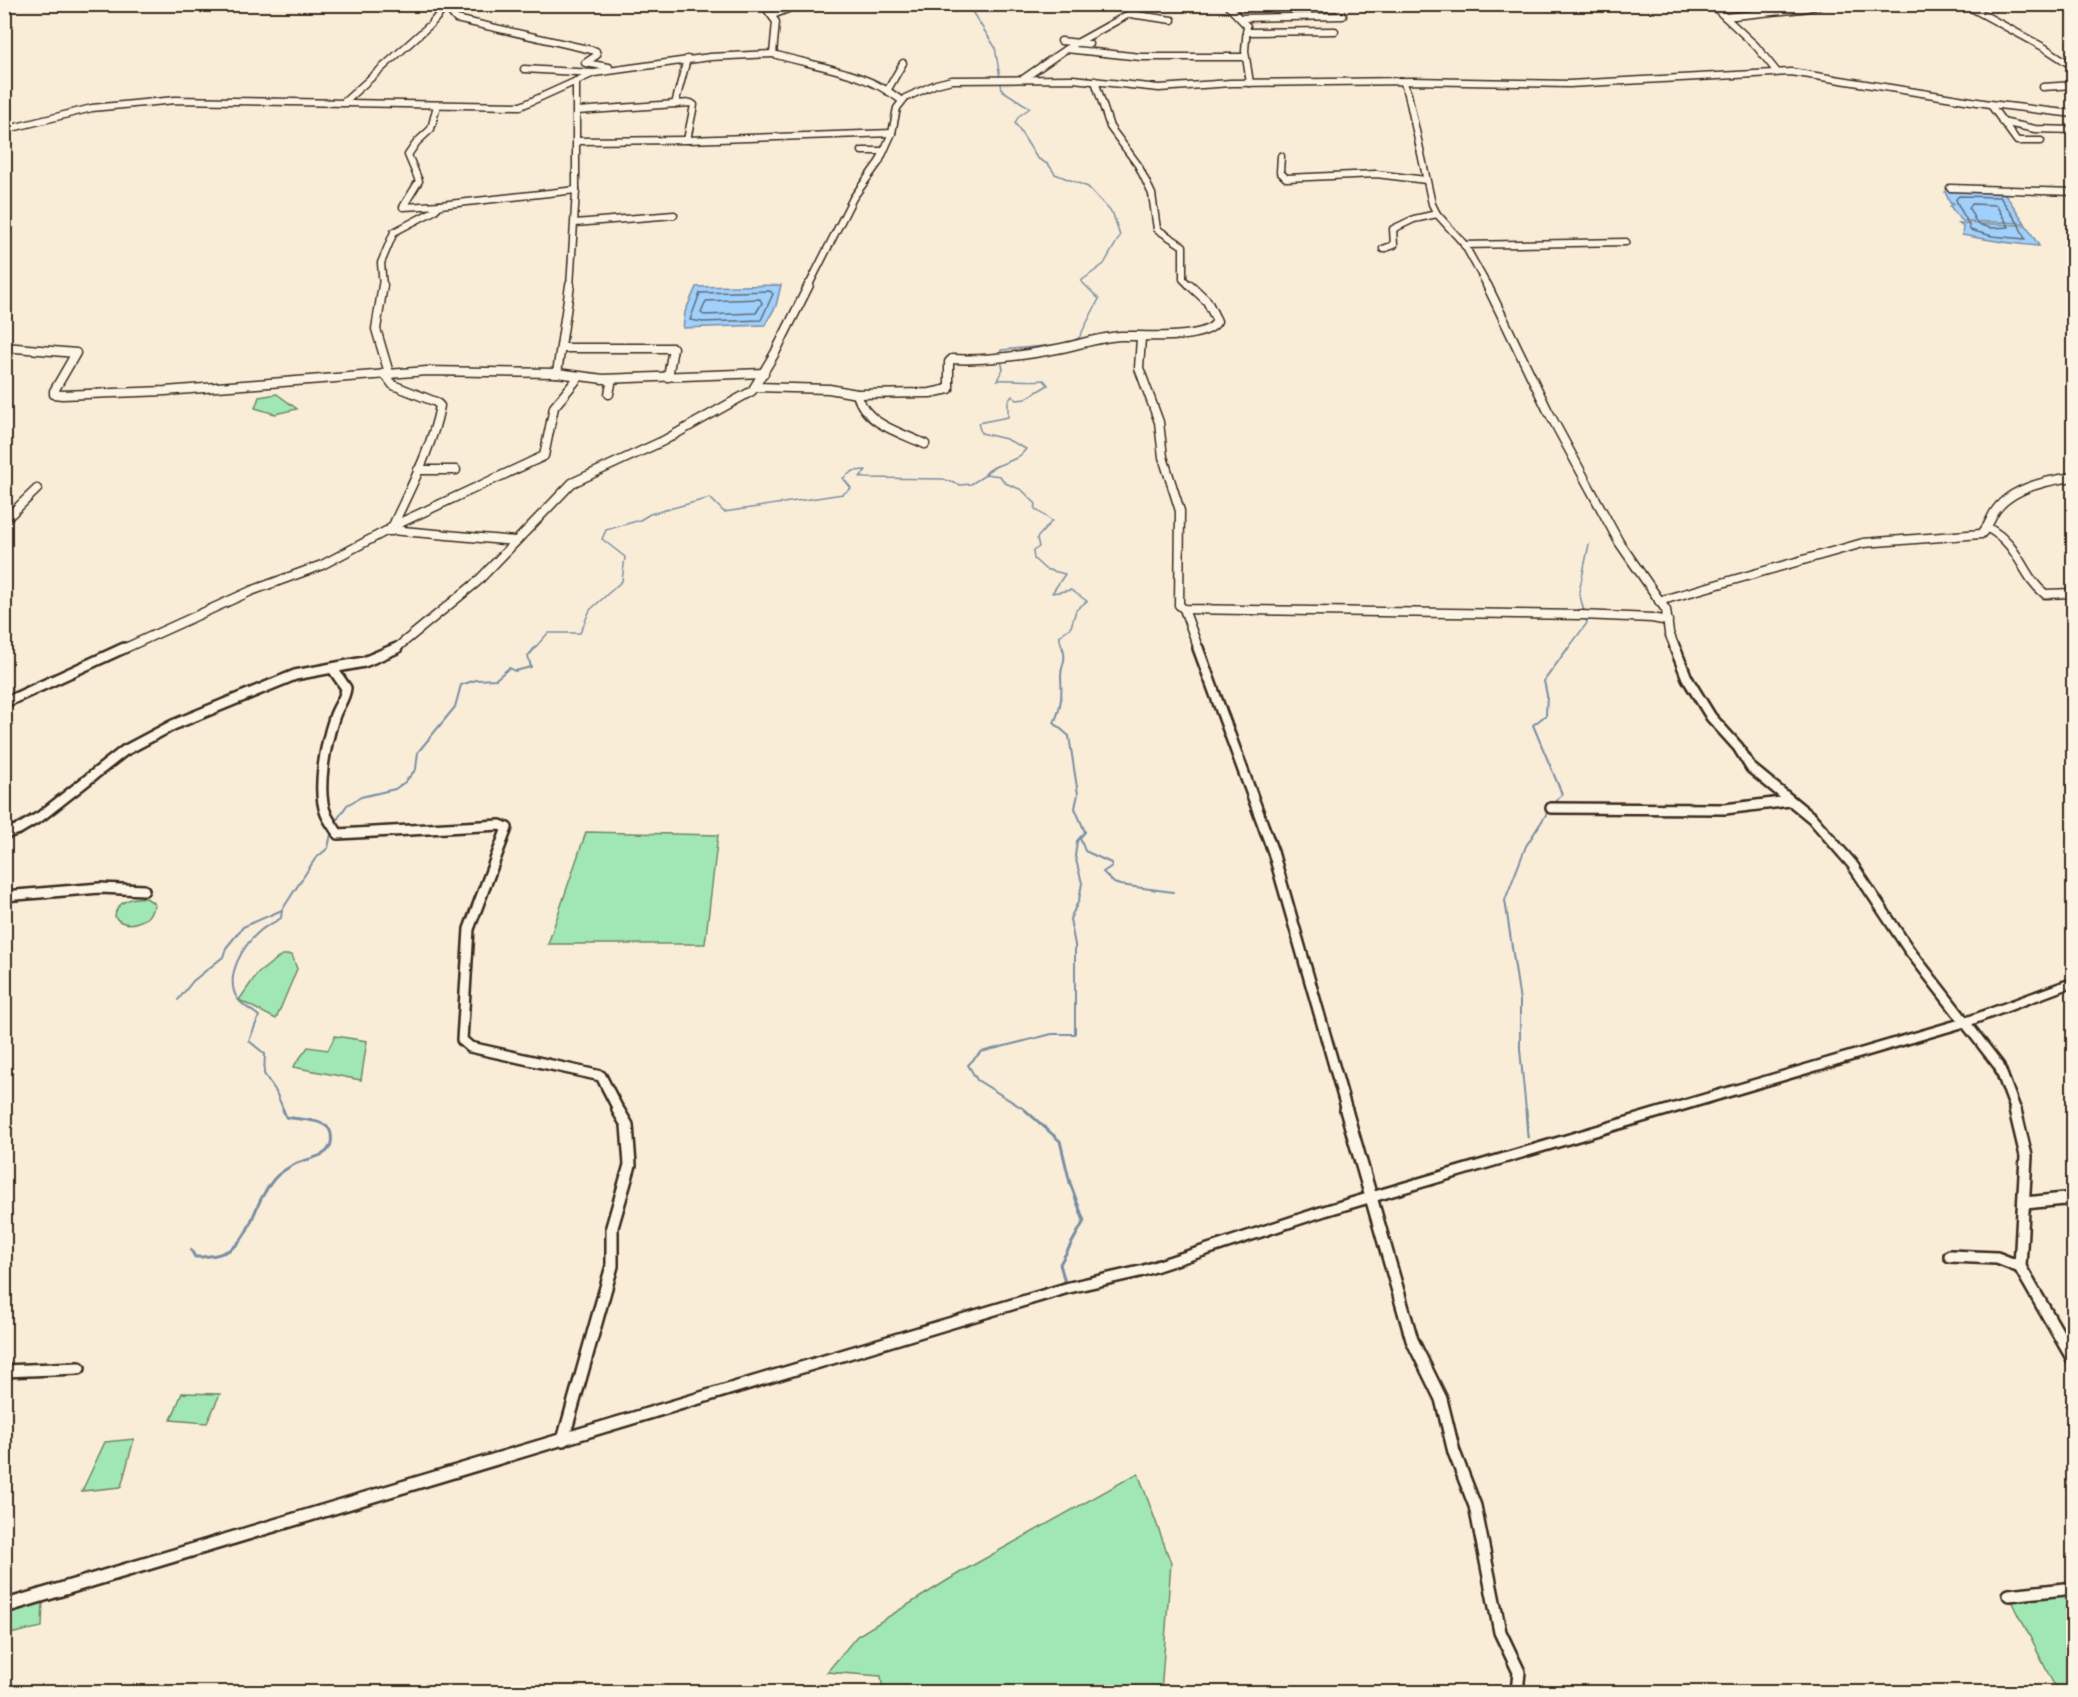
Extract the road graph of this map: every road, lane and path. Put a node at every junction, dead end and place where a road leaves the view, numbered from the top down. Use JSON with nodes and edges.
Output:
{"nodes":[{"id":1,"x":764,"y":4,"type":"edge"},
{"id":2,"x":800,"y":4,"type":"edge"},
{"id":3,"x":1147,"y":4,"type":"edge"},
{"id":4,"x":1711,"y":4,"type":"edge"},
{"id":5,"x":1826,"y":4,"type":"edge"},
{"id":6,"x":1964,"y":4,"type":"edge"},
{"id":7,"x":446,"y":5,"type":"edge"},
{"id":8,"x":1227,"y":6,"type":"edge"},
{"id":9,"x":1258,"y":6,"type":"edge"},
{"id":10,"x":1130,"y":14,"type":"junction"},
{"id":11,"x":773,"y":15,"type":"junction"},
{"id":12,"x":1343,"y":16,"type":"dead end"},
{"id":13,"x":1725,"y":17,"type":"junction"},
{"id":14,"x":1241,"y":18,"type":"junction"},
{"id":15,"x":1172,"y":20,"type":"dead end"},
{"id":16,"x":1335,"y":31,"type":"dead end"},
{"id":17,"x":1246,"y":32,"type":"junction"},
{"id":18,"x":1060,"y":41,"type":"dead end"},
{"id":19,"x":1076,"y":43,"type":"junction"},
{"id":20,"x":1089,"y":44,"type":"dead end"},
{"id":21,"x":1066,"y":49,"type":"junction"},
{"id":22,"x":773,"y":54,"type":"junction"},
{"id":23,"x":1245,"y":57,"type":"junction"},
{"id":24,"x":687,"y":59,"type":"junction"},
{"id":25,"x":585,"y":63,"type":"junction"},
{"id":26,"x":903,"y":63,"type":"dead end"},
{"id":27,"x":619,"y":68,"type":"junction"},
{"id":28,"x":2073,"y":68,"type":"edge"},
{"id":29,"x":527,"y":70,"type":"dead end"},
{"id":30,"x":550,"y":71,"type":"junction"},
{"id":31,"x":1777,"y":72,"type":"junction"},
{"id":32,"x":594,"y":73,"type":"junction"},
{"id":33,"x":1023,"y":79,"type":"junction"},
{"id":34,"x":576,"y":81,"type":"junction"},
{"id":35,"x":1095,"y":81,"type":"junction"},
{"id":36,"x":1403,"y":81,"type":"junction"},
{"id":37,"x":1250,"y":83,"type":"junction"},
{"id":38,"x":2073,"y":86,"type":"edge"},
{"id":39,"x":2043,"y":87,"type":"dead end"},
{"id":40,"x":887,"y":91,"type":"junction"},
{"id":41,"x":902,"y":100,"type":"junction"},
{"id":42,"x":343,"y":103,"type":"junction"},
{"id":43,"x":675,"y":104,"type":"junction"},
{"id":44,"x":1990,"y":104,"type":"junction"},
{"id":45,"x":437,"y":105,"type":"junction"},
{"id":46,"x":577,"y":111,"type":"junction"},
{"id":47,"x":2073,"y":114,"type":"edge"},
{"id":48,"x":2002,"y":122,"type":"junction"},
{"id":49,"x":2068,"y":123,"type":"edge"},
{"id":50,"x":4,"y":130,"type":"edge"},
{"id":51,"x":892,"y":133,"type":"junction"},
{"id":52,"x":687,"y":140,"type":"junction"},
{"id":53,"x":577,"y":141,"type":"junction"},
{"id":54,"x":2042,"y":141,"type":"dead end"},
{"id":55,"x":862,"y":151,"type":"dead end"},
{"id":56,"x":884,"y":151,"type":"junction"},
{"id":57,"x":1281,"y":156,"type":"dead end"},
{"id":58,"x":1426,"y":180,"type":"junction"},
{"id":59,"x":1950,"y":188,"type":"dead end"},
{"id":60,"x":576,"y":190,"type":"junction"},
{"id":61,"x":2073,"y":192,"type":"edge"},
{"id":62,"x":440,"y":205,"type":"junction"},
{"id":63,"x":1437,"y":214,"type":"junction"},
{"id":64,"x":674,"y":216,"type":"dead end"},
{"id":65,"x":576,"y":223,"type":"junction"},
{"id":66,"x":1626,"y":242,"type":"dead end"},
{"id":67,"x":1464,"y":246,"type":"junction"},
{"id":68,"x":1383,"y":249,"type":"dead end"},
{"id":69,"x":1141,"y":338,"type":"junction"},
{"id":70,"x":8,"y":347,"type":"edge"},
{"id":71,"x":562,"y":348,"type":"junction"},
{"id":72,"x":4,"y":355,"type":"edge"},
{"id":73,"x":386,"y":373,"type":"junction"},
{"id":74,"x":764,"y":373,"type":"junction"},
{"id":75,"x":557,"y":374,"type":"junction"},
{"id":76,"x":668,"y":377,"type":"junction"},
{"id":77,"x":578,"y":378,"type":"junction"},
{"id":78,"x":608,"y":379,"type":"junction"},
{"id":79,"x":756,"y":387,"type":"junction"},
{"id":80,"x":609,"y":394,"type":"dead end"},
{"id":81,"x":857,"y":394,"type":"junction"},
{"id":82,"x":925,"y":444,"type":"dead end"},
{"id":83,"x":418,"y":470,"type":"junction"},
{"id":84,"x":456,"y":470,"type":"dead end"},
{"id":85,"x":2073,"y":477,"type":"edge"},
{"id":86,"x":38,"y":489,"type":"dead end"},
{"id":87,"x":4,"y":515,"type":"edge"},
{"id":88,"x":1988,"y":528,"type":"junction"},
{"id":89,"x":392,"y":529,"type":"junction"},
{"id":90,"x":515,"y":541,"type":"junction"},
{"id":91,"x":2073,"y":593,"type":"edge"},
{"id":92,"x":1659,"y":601,"type":"junction"},
{"id":93,"x":1184,"y":609,"type":"junction"},
{"id":94,"x":1668,"y":621,"type":"junction"},
{"id":95,"x":333,"y":669,"type":"junction"},
{"id":96,"x":4,"y":703,"type":"edge"},
{"id":97,"x":1790,"y":801,"type":"junction"},
{"id":98,"x":1551,"y":808,"type":"dead end"},
{"id":99,"x":4,"y":834,"type":"edge"},
{"id":100,"x":144,"y":890,"type":"dead end"},
{"id":101,"x":4,"y":896,"type":"edge"},
{"id":102,"x":2073,"y":982,"type":"edge"},
{"id":103,"x":1966,"y":1022,"type":"junction"},
{"id":104,"x":1371,"y":1197,"type":"junction"},
{"id":105,"x":2073,"y":1198,"type":"edge"},
{"id":106,"x":2025,"y":1203,"type":"junction"},
{"id":107,"x":1950,"y":1256,"type":"dead end"},
{"id":108,"x":2020,"y":1267,"type":"junction"},
{"id":109,"x":2073,"y":1361,"type":"edge"},
{"id":110,"x":79,"y":1368,"type":"dead end"},
{"id":111,"x":4,"y":1371,"type":"edge"},
{"id":112,"x":563,"y":1440,"type":"junction"},
{"id":113,"x":2073,"y":1588,"type":"edge"},
{"id":114,"x":2009,"y":1594,"type":"dead end"},
{"id":115,"x":4,"y":1607,"type":"edge"},
{"id":116,"x":1517,"y":1692,"type":"edge"}],
"edges":[{"from":1,"to":11,"type":"street"},
{"from":2,"to":11,"type":"street"},
{"from":3,"to":10,"type":"street"},
{"from":4,"to":13,"type":"street"},
{"from":5,"to":13,"type":"street"},
{"from":6,"to":28,"type":"street"},
{"from":7,"to":25,"type":"street"},
{"from":7,"to":42,"type":"street"},
{"from":8,"to":9,"type":"street"},
{"from":8,"to":14,"type":"street"},
{"from":10,"to":15,"type":"street"},
{"from":10,"to":19,"type":"street"},
{"from":11,"to":22,"type":"street"},
{"from":12,"to":14,"type":"street"},
{"from":13,"to":31,"type":"street"},
{"from":14,"to":17,"type":"street"},
{"from":16,"to":17,"type":"street"},
{"from":17,"to":23,"type":"street"},
{"from":18,"to":19,"type":"street"},
{"from":19,"to":20,"type":"street"},
{"from":19,"to":21,"type":"street"},
{"from":21,"to":23,"type":"street"},
{"from":21,"to":33,"type":"street"},
{"from":22,"to":24,"type":"street"},
{"from":22,"to":40,"type":"street"},
{"from":23,"to":37,"type":"street"},
{"from":24,"to":27,"type":"street"},
{"from":24,"to":43,"type":"street"},
{"from":25,"to":27,"type":"street"},
{"from":25,"to":30,"type":"street"},
{"from":26,"to":40,"type":"street"},
{"from":27,"to":32,"type":"street"},
{"from":29,"to":30,"type":"street"},
{"from":30,"to":32,"type":"street"},
{"from":31,"to":36,"type":"street"},
{"from":31,"to":44,"type":"street"},
{"from":32,"to":34,"type":"street"},
{"from":33,"to":35,"type":"street"},
{"from":33,"to":41,"type":"street"},
{"from":34,"to":45,"type":"street"},
{"from":34,"to":46,"type":"street"},
{"from":35,"to":37,"type":"street"},
{"from":35,"to":69,"type":"street"},
{"from":36,"to":37,"type":"street"},
{"from":36,"to":58,"type":"street"},
{"from":38,"to":39,"type":"street"},
{"from":40,"to":41,"type":"street"},
{"from":41,"to":51,"type":"street"},
{"from":42,"to":45,"type":"street"},
{"from":42,"to":50,"type":"street"},
{"from":43,"to":46,"type":"street"},
{"from":43,"to":52,"type":"street"},
{"from":44,"to":48,"type":"street"},
{"from":44,"to":49,"type":"street"},
{"from":45,"to":62,"type":"street"},
{"from":46,"to":53,"type":"street"},
{"from":47,"to":49,"type":"street"},
{"from":48,"to":49,"type":"street"},
{"from":48,"to":54,"type":"street"},
{"from":51,"to":52,"type":"street"},
{"from":51,"to":56,"type":"street"},
{"from":52,"to":53,"type":"street"},
{"from":53,"to":60,"type":"street"},
{"from":55,"to":56,"type":"street"},
{"from":56,"to":74,"type":"street"},
{"from":57,"to":58,"type":"street"},
{"from":58,"to":63,"type":"street"},
{"from":59,"to":61,"type":"street"},
{"from":60,"to":62,"type":"street"},
{"from":60,"to":65,"type":"street"},
{"from":62,"to":73,"type":"street"},
{"from":63,"to":67,"type":"street"},
{"from":63,"to":68,"type":"street"},
{"from":64,"to":65,"type":"street"},
{"from":65,"to":71,"type":"street"},
{"from":66,"to":67,"type":"street"},
{"from":67,"to":92,"type":"street"},
{"from":69,"to":81,"type":"street"},
{"from":69,"to":93,"type":"street"},
{"from":70,"to":72,"type":"street"},
{"from":70,"to":73,"type":"street"},
{"from":71,"to":75,"type":"street"},
{"from":71,"to":76,"type":"street"},
{"from":73,"to":75,"type":"street"},
{"from":73,"to":83,"type":"street"},
{"from":74,"to":76,"type":"street"},
{"from":74,"to":79,"type":"street"},
{"from":75,"to":77,"type":"street"},
{"from":76,"to":78,"type":"street"},
{"from":77,"to":78,"type":"street"},
{"from":77,"to":89,"type":"street"},
{"from":78,"to":80,"type":"street"},
{"from":79,"to":81,"type":"street"},
{"from":79,"to":90,"type":"street"},
{"from":81,"to":82,"type":"street"},
{"from":83,"to":84,"type":"street"},
{"from":83,"to":89,"type":"street"},
{"from":85,"to":88,"type":"street"},
{"from":86,"to":87,"type":"street"},
{"from":88,"to":91,"type":"street"},
{"from":88,"to":92,"type":"street"},
{"from":89,"to":90,"type":"street"},
{"from":89,"to":96,"type":"street"},
{"from":90,"to":95,"type":"street"},
{"from":92,"to":94,"type":"street"},
{"from":93,"to":94,"type":"street"},
{"from":93,"to":104,"type":"street"},
{"from":94,"to":97,"type":"street"},
{"from":95,"to":99,"type":"street"},
{"from":95,"to":112,"type":"street"},
{"from":97,"to":98,"type":"street"},
{"from":97,"to":103,"type":"street"},
{"from":100,"to":101,"type":"street"},
{"from":102,"to":103,"type":"street"},
{"from":103,"to":104,"type":"street"},
{"from":103,"to":106,"type":"street"},
{"from":104,"to":112,"type":"street"},
{"from":104,"to":116,"type":"street"},
{"from":105,"to":106,"type":"street"},
{"from":106,"to":108,"type":"street"},
{"from":107,"to":108,"type":"street"},
{"from":108,"to":109,"type":"street"},
{"from":110,"to":111,"type":"street"},
{"from":112,"to":115,"type":"street"},
{"from":113,"to":114,"type":"street"}]}
